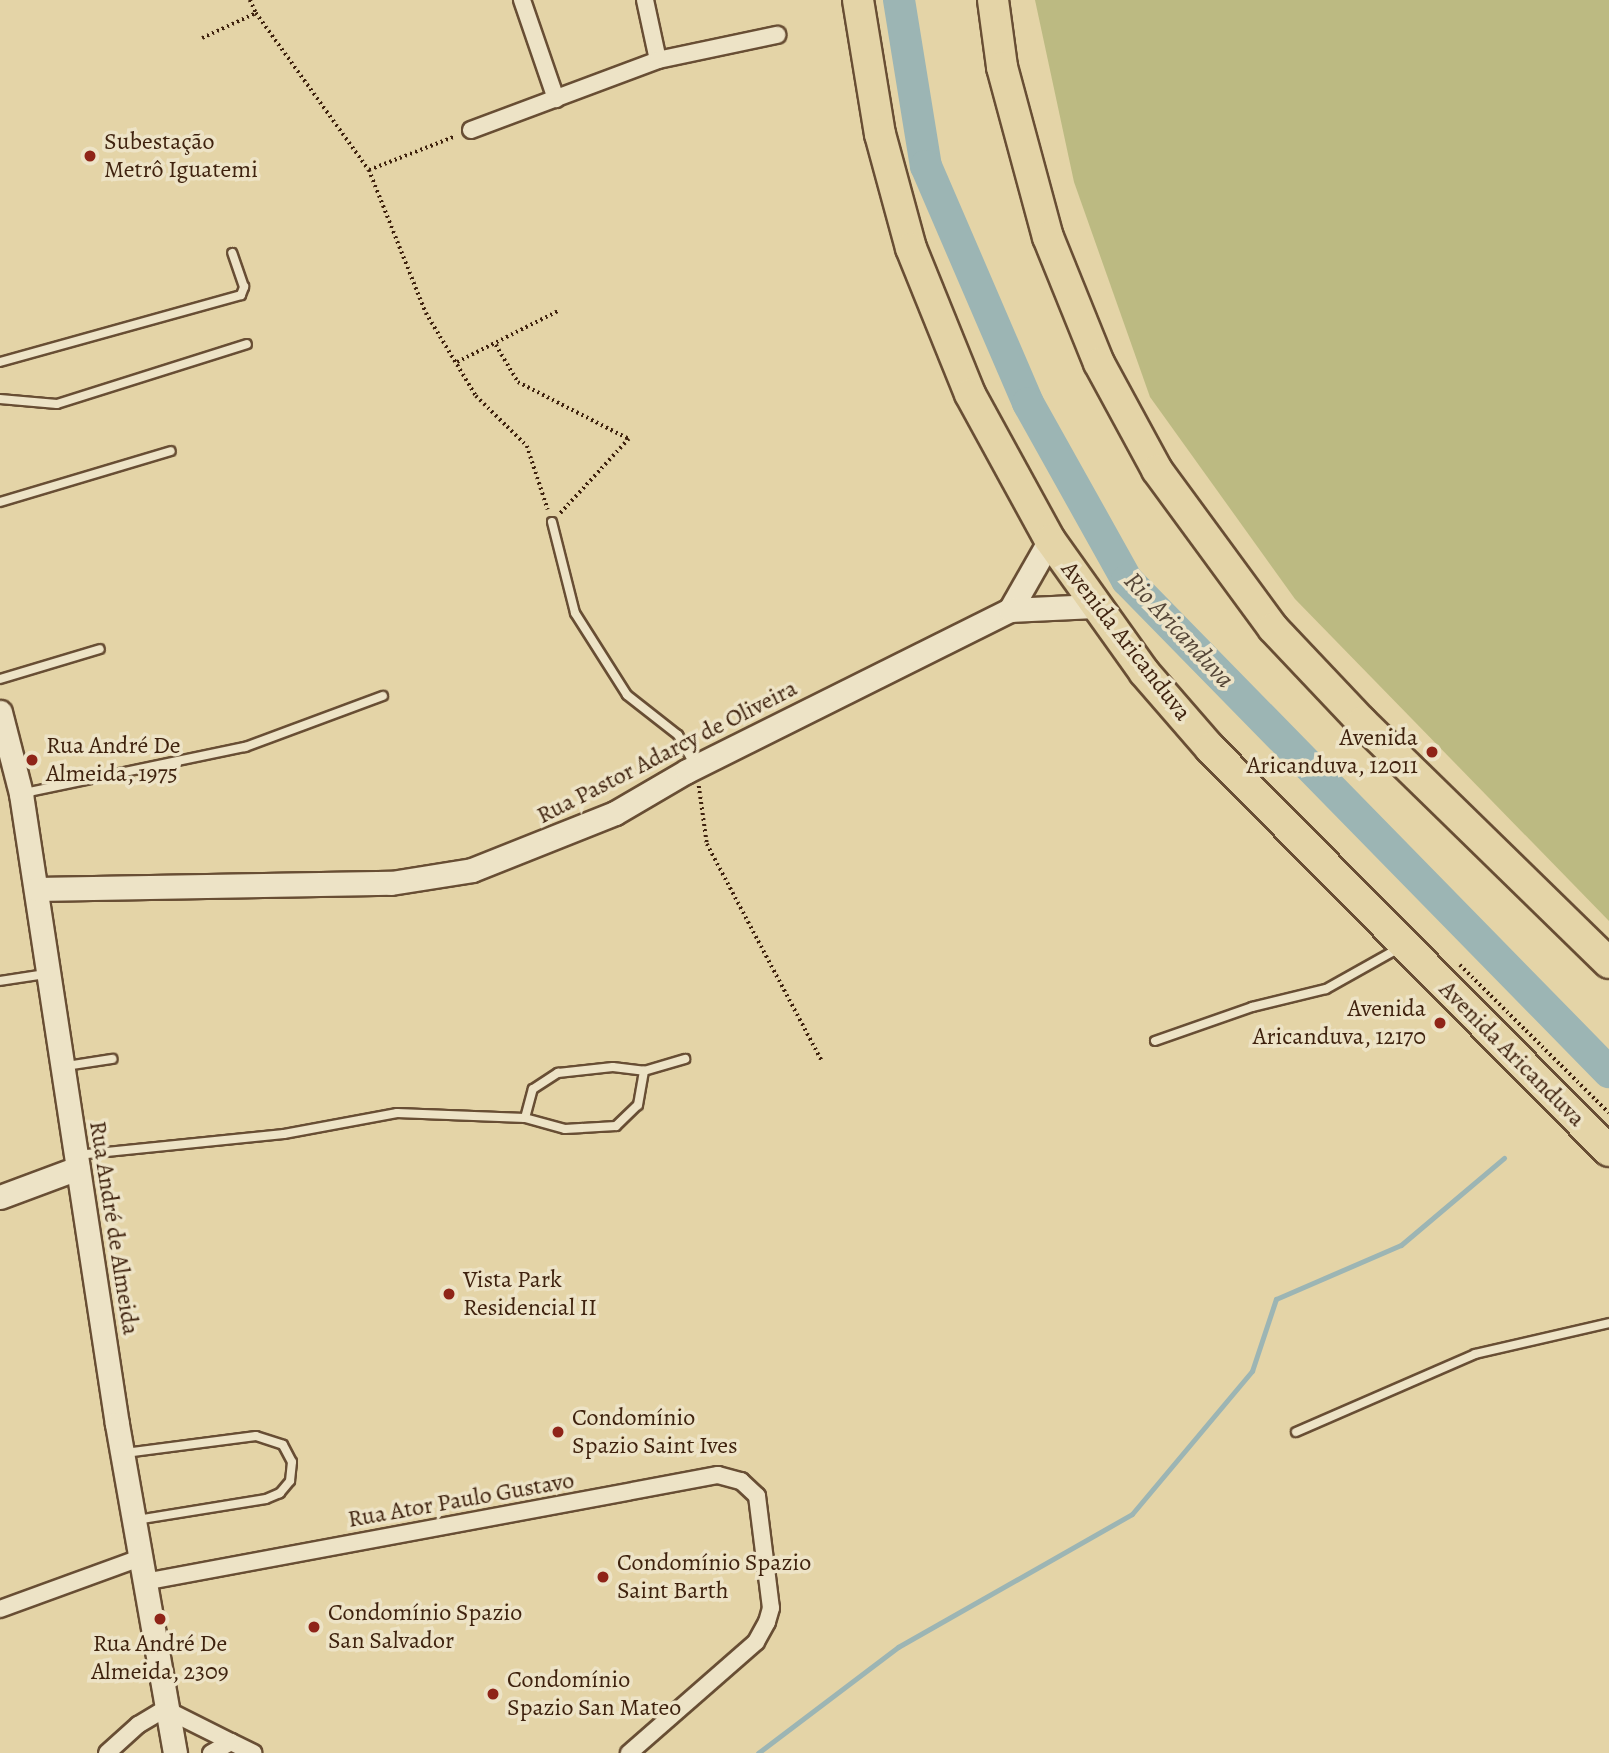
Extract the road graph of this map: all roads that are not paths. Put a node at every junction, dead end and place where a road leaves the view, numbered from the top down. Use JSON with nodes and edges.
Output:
{"nodes":[{"id":1,"x":522,"y":0,"type":"edge"},
{"id":2,"x":645,"y":0,"type":"edge"},
{"id":3,"x":858,"y":0,"type":"edge"},
{"id":4,"x":992,"y":0,"type":"edge"},
{"id":5,"x":777,"y":35,"type":"dead end"},
{"id":6,"x":658,"y":61,"type":"junction"},
{"id":7,"x":556,"y":99,"type":"junction"},
{"id":8,"x":471,"y":130,"type":"road end"},
{"id":9,"x":232,"y":253,"type":"dead end"},
{"id":10,"x":247,"y":344,"type":"dead end"},
{"id":11,"x":0,"y":362,"type":"edge"},
{"id":12,"x":0,"y":399,"type":"edge"},
{"id":13,"x":171,"y":451,"type":"dead end"},
{"id":14,"x":0,"y":502,"type":"edge"},
{"id":15,"x":552,"y":522,"type":"road end"},
{"id":16,"x":1050,"y":540,"type":"junction"},
{"id":17,"x":1094,"y":606,"type":"junction"},
{"id":18,"x":1010,"y":610,"type":"junction"},
{"id":19,"x":100,"y":649,"type":"dead end"},
{"id":20,"x":0,"y":680,"type":"edge"},
{"id":21,"x":383,"y":696,"type":"dead end"},
{"id":22,"x":0,"y":712,"type":"edge"},
{"id":23,"x":5,"y":751,"type":"edge"},
{"id":24,"x":696,"y":767,"type":"junction"},
{"id":25,"x":21,"y":794,"type":"junction"},
{"id":26,"x":36,"y":889,"type":"junction"},
{"id":27,"x":1404,"y":945,"type":"junction"},
{"id":28,"x":1609,"y":963,"type":"edge"},
{"id":29,"x":49,"y":973,"type":"junction"},
{"id":30,"x":0,"y":981,"type":"edge"},
{"id":31,"x":1155,"y":1041,"type":"dead end"},
{"id":32,"x":112,"y":1059,"type":"dead end"},
{"id":33,"x":685,"y":1059,"type":"dead end"},
{"id":34,"x":63,"y":1066,"type":"junction"},
{"id":35,"x":644,"y":1071,"type":"junction"},
{"id":36,"x":525,"y":1118,"type":"junction"},
{"id":37,"x":1609,"y":1151,"type":"edge"},
{"id":38,"x":78,"y":1161,"type":"junction"},
{"id":39,"x":0,"y":1197,"type":"edge"},
{"id":40,"x":1609,"y":1322,"type":"edge"},
{"id":41,"x":1296,"y":1432,"type":"dead end"},
{"id":42,"x":123,"y":1454,"type":"junction"},
{"id":43,"x":134,"y":1520,"type":"junction"},
{"id":44,"x":140,"y":1558,"type":"junction"},
{"id":45,"x":144,"y":1582,"type":"junction"},
{"id":46,"x":0,"y":1609,"type":"edge"},
{"id":47,"x":164,"y":1709,"type":"junction"},
{"id":48,"x":231,"y":1742,"type":"junction"},
{"id":49,"x":107,"y":1753,"type":"edge"},
{"id":50,"x":175,"y":1753,"type":"edge"},
{"id":51,"x":211,"y":1753,"type":"edge"},
{"id":52,"x":254,"y":1753,"type":"edge"},
{"id":53,"x":629,"y":1753,"type":"edge"}],
"edges":[{"from":1,"to":7,"type":"street"},
{"from":2,"to":6,"type":"street"},
{"from":3,"to":16,"type":"highway","name":"Avenida Aricanduva"},
{"from":4,"to":28,"type":"highway"},
{"from":5,"to":6,"type":"street"},
{"from":6,"to":7,"type":"street"},
{"from":7,"to":8,"type":"street"},
{"from":9,"to":11,"type":"lane"},
{"from":10,"to":12,"type":"lane"},
{"from":13,"to":14,"type":"lane"},
{"from":15,"to":24,"type":"lane"},
{"from":16,"to":17,"type":"highway","name":"Avenida Aricanduva"},
{"from":16,"to":18,"type":"street"},
{"from":17,"to":18,"type":"street","name":"Rua Pastor Adarcy de Oliveira"},
{"from":17,"to":27,"type":"highway","name":"Avenida Aricanduva"},
{"from":18,"to":24,"type":"street","name":"Rua Pastor Adarcy de Oliveira"},
{"from":19,"to":20,"type":"lane"},
{"from":21,"to":25,"type":"lane"},
{"from":22,"to":23,"type":"street","name":"Rua André de Almeida"},
{"from":23,"to":25,"type":"street","name":"Rua André de Almeida"},
{"from":24,"to":26,"type":"street","name":"Rua Pastor Adarcy de Oliveira"},
{"from":25,"to":26,"type":"street","name":"Rua André de Almeida"},
{"from":26,"to":29,"type":"street","name":"Rua André de Almeida"},
{"from":27,"to":31,"type":"lane"},
{"from":27,"to":37,"type":"highway","name":"Avenida Aricanduva"},
{"from":29,"to":30,"type":"lane"},
{"from":29,"to":34,"type":"street","name":"Rua André de Almeida"},
{"from":32,"to":34,"type":"lane"},
{"from":33,"to":35,"type":"lane"},
{"from":34,"to":38,"type":"street","name":"Rua André de Almeida"},
{"from":35,"to":36,"type":"lane"},
{"from":35,"to":36,"type":"lane"},
{"from":36,"to":38,"type":"lane"},
{"from":38,"to":39,"type":"street"},
{"from":38,"to":42,"type":"street","name":"Rua André de Almeida"},
{"from":40,"to":41,"type":"lane"},
{"from":42,"to":43,"type":"street","name":"Rua André de Almeida"},
{"from":42,"to":43,"type":"lane"},
{"from":43,"to":44,"type":"street","name":"Rua André de Almeida"},
{"from":44,"to":45,"type":"street","name":"Rua André de Almeida"},
{"from":44,"to":46,"type":"street"},
{"from":45,"to":47,"type":"street","name":"Rua André de Almeida"},
{"from":45,"to":53,"type":"street","name":"Rua Ator Paulo Gustavo"},
{"from":47,"to":48,"type":"street"},
{"from":47,"to":49,"type":"street"},
{"from":47,"to":50,"type":"street","name":"Rua André de Almeida"},
{"from":48,"to":51,"type":"street"},
{"from":48,"to":52,"type":"street"}]}
